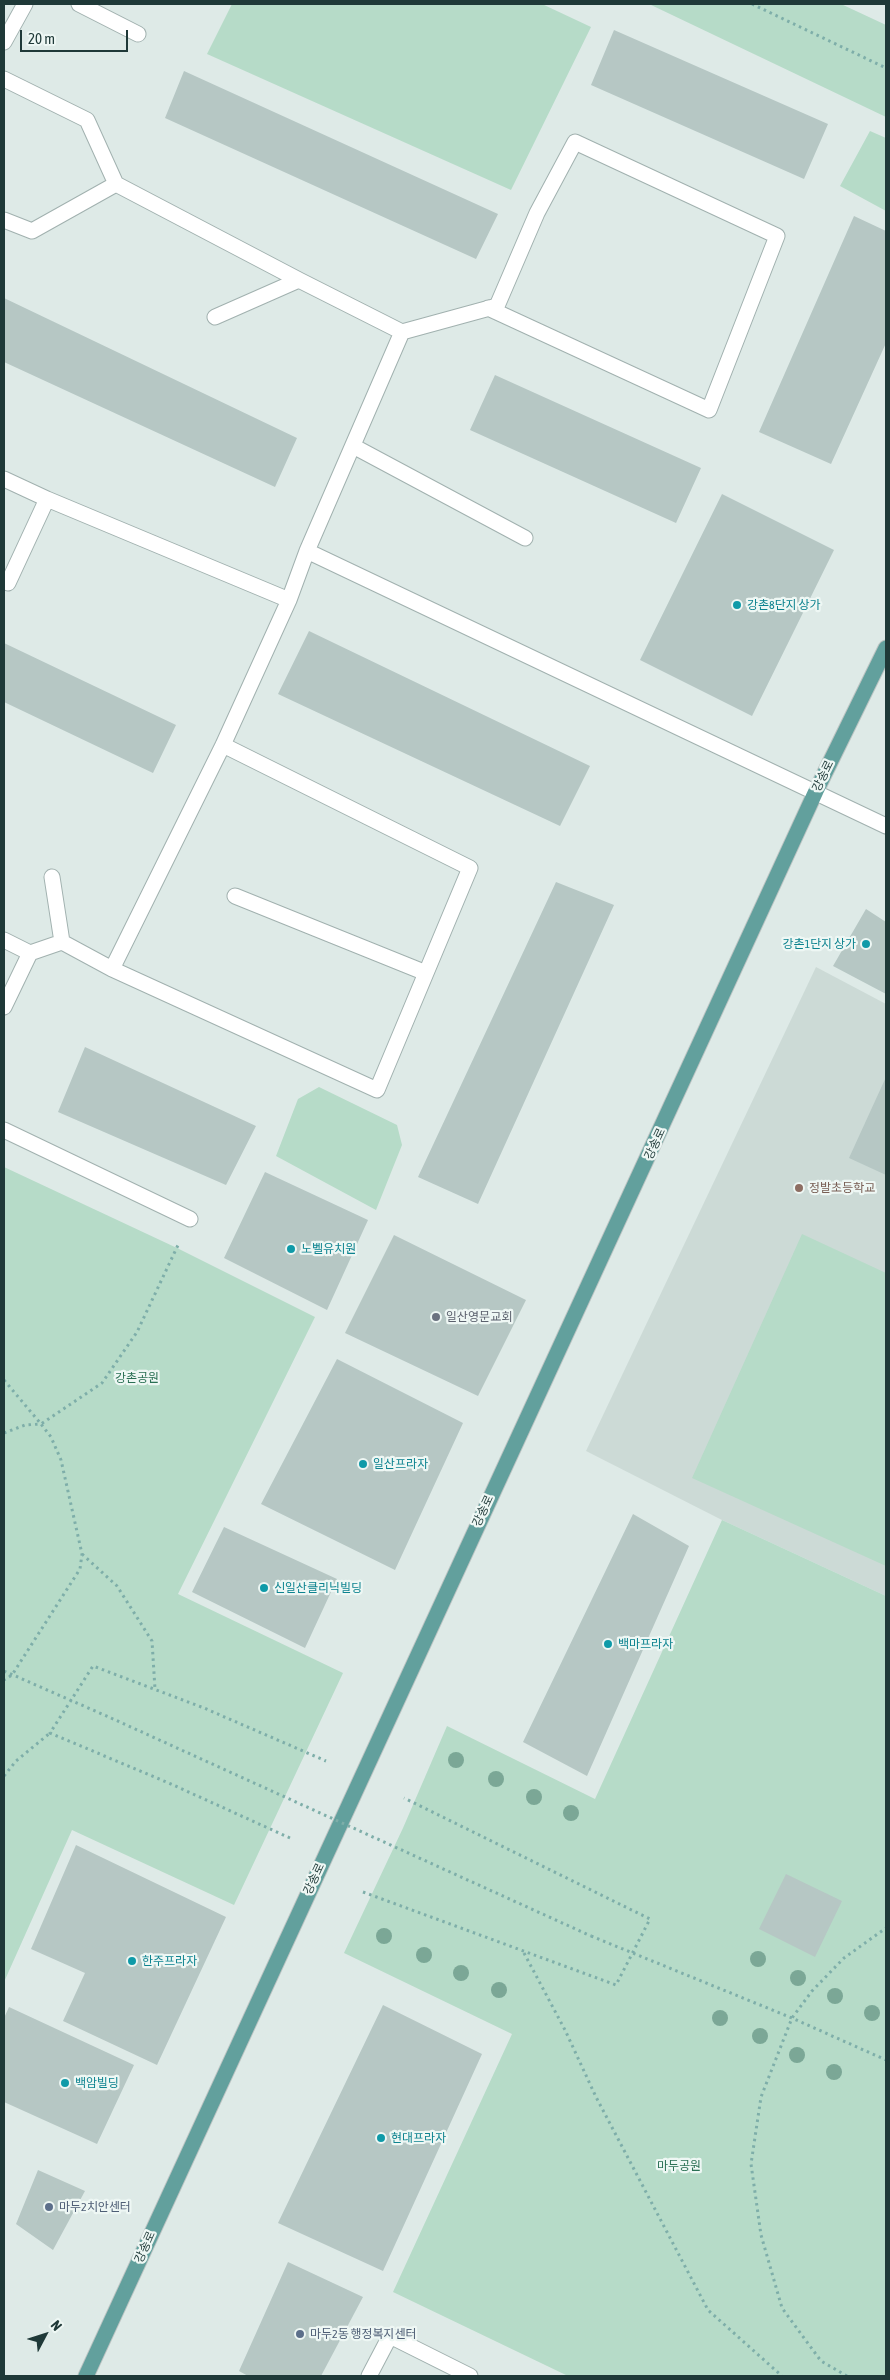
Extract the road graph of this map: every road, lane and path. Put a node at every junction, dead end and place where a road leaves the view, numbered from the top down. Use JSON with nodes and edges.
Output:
{"nodes":[{"id":1,"x":25,"y":4,"type":"edge"},
{"id":2,"x":79,"y":4,"type":"edge"},
{"id":3,"x":752,"y":4,"type":"edge"},
{"id":4,"x":138,"y":34,"type":"dead end"},
{"id":5,"x":4,"y":42,"type":"edge"},
{"id":6,"x":886,"y":68,"type":"edge"},
{"id":7,"x":4,"y":79,"type":"edge"},
{"id":8,"x":116,"y":184,"type":"junction"},
{"id":9,"x":4,"y":220,"type":"edge"},
{"id":10,"x":299,"y":280,"type":"junction"},
{"id":11,"x":488,"y":308,"type":"junction"},
{"id":12,"x":215,"y":317,"type":"dead end"},
{"id":13,"x":402,"y":332,"type":"junction"},
{"id":14,"x":353,"y":446,"type":"junction"},
{"id":15,"x":4,"y":479,"type":"edge"},
{"id":16,"x":47,"y":499,"type":"junction"},
{"id":17,"x":525,"y":538,"type":"dead end"},
{"id":18,"x":307,"y":551,"type":"junction"},
{"id":19,"x":8,"y":583,"type":"dead end"},
{"id":20,"x":289,"y":600,"type":"junction"},
{"id":21,"x":886,"y":648,"type":"edge"},
{"id":22,"x":223,"y":745,"type":"junction"},
{"id":23,"x":816,"y":791,"type":"junction"},
{"id":24,"x":886,"y":826,"type":"edge"},
{"id":25,"x":52,"y":877,"type":"dead end"},
{"id":26,"x":235,"y":896,"type":"dead end"},
{"id":27,"x":4,"y":940,"type":"edge"},
{"id":28,"x":62,"y":942,"type":"junction"},
{"id":29,"x":30,"y":953,"type":"junction"},
{"id":30,"x":112,"y":969,"type":"junction"},
{"id":31,"x":426,"y":973,"type":"junction"},
{"id":32,"x":4,"y":1007,"type":"edge"},
{"id":33,"x":4,"y":1130,"type":"edge"},
{"id":34,"x":190,"y":1219,"type":"joint"},
{"id":35,"x":4,"y":1380,"type":"edge"},
{"id":36,"x":41,"y":1424,"type":"junction"},
{"id":37,"x":4,"y":1433,"type":"edge"},
{"id":38,"x":82,"y":1554,"type":"junction"},
{"id":39,"x":4,"y":1671,"type":"edge"},
{"id":40,"x":12,"y":1674,"type":"junction"},
{"id":41,"x":4,"y":1680,"type":"edge"},
{"id":42,"x":155,"y":1689,"type":"junction"},
{"id":43,"x":70,"y":1700,"type":"junction"},
{"id":44,"x":50,"y":1733,"type":"junction"},
{"id":45,"x":326,"y":1761,"type":"dead end"},
{"id":46,"x":4,"y":1776,"type":"edge"},
{"id":47,"x":404,"y":1798,"type":"dead end"},
{"id":48,"x":290,"y":1838,"type":"dead end"},
{"id":49,"x":363,"y":1892,"type":"dead end"},
{"id":50,"x":886,"y":1928,"type":"edge"},
{"id":51,"x":524,"y":1952,"type":"junction"},
{"id":52,"x":633,"y":1954,"type":"junction"},
{"id":53,"x":792,"y":2018,"type":"junction"},
{"id":54,"x":886,"y":2060,"type":"edge"},
{"id":55,"x":86,"y":2376,"type":"edge"},
{"id":56,"x":369,"y":2376,"type":"edge"},
{"id":57,"x":470,"y":2376,"type":"edge"},
{"id":58,"x":782,"y":2376,"type":"edge"},
{"id":59,"x":846,"y":2376,"type":"edge"}],
"edges":[{"from":1,"to":5,"type":"lane"},
{"from":2,"to":4,"type":"lane"},
{"from":3,"to":6,"type":"path"},
{"from":7,"to":8,"type":"lane"},
{"from":8,"to":9,"type":"lane"},
{"from":8,"to":10,"type":"lane"},
{"from":10,"to":12,"type":"lane"},
{"from":10,"to":13,"type":"lane"},
{"from":11,"to":11,"type":"lane"},
{"from":11,"to":13,"type":"lane"},
{"from":13,"to":14,"type":"lane"},
{"from":14,"to":17,"type":"lane"},
{"from":14,"to":18,"type":"lane"},
{"from":15,"to":16,"type":"lane"},
{"from":16,"to":19,"type":"lane"},
{"from":16,"to":20,"type":"lane"},
{"from":18,"to":20,"type":"lane"},
{"from":18,"to":23,"type":"lane"},
{"from":20,"to":22,"type":"lane"},
{"from":21,"to":23,"type":"main road","name":"강송로"},
{"from":22,"to":30,"type":"lane"},
{"from":22,"to":31,"type":"lane"},
{"from":23,"to":24,"type":"lane"},
{"from":23,"to":55,"type":"main road","name":"강송로"},
{"from":25,"to":28,"type":"lane"},
{"from":26,"to":31,"type":"lane"},
{"from":27,"to":29,"type":"lane"},
{"from":28,"to":29,"type":"lane"},
{"from":28,"to":30,"type":"lane"},
{"from":29,"to":32,"type":"lane"},
{"from":30,"to":31,"type":"lane"},
{"from":33,"to":34,"type":"lane"},
{"from":34,"to":36,"type":"path"},
{"from":35,"to":36,"type":"path"},
{"from":36,"to":37,"type":"path"},
{"from":36,"to":38,"type":"path"},
{"from":38,"to":40,"type":"path"},
{"from":38,"to":42,"type":"path"},
{"from":39,"to":40,"type":"path"},
{"from":40,"to":41,"type":"path"},
{"from":40,"to":43,"type":"path"},
{"from":42,"to":43,"type":"path"},
{"from":42,"to":45,"type":"path"},
{"from":43,"to":44,"type":"path"},
{"from":43,"to":52,"type":"path","bridge":true},
{"from":44,"to":46,"type":"path"},
{"from":44,"to":48,"type":"path"},
{"from":47,"to":52,"type":"path"},
{"from":49,"to":51,"type":"path"},
{"from":50,"to":53,"type":"path"},
{"from":51,"to":52,"type":"path"},
{"from":51,"to":58,"type":"path"},
{"from":52,"to":53,"type":"path"},
{"from":53,"to":54,"type":"path"},
{"from":53,"to":59,"type":"path"},
{"from":56,"to":57,"type":"lane"}]}
